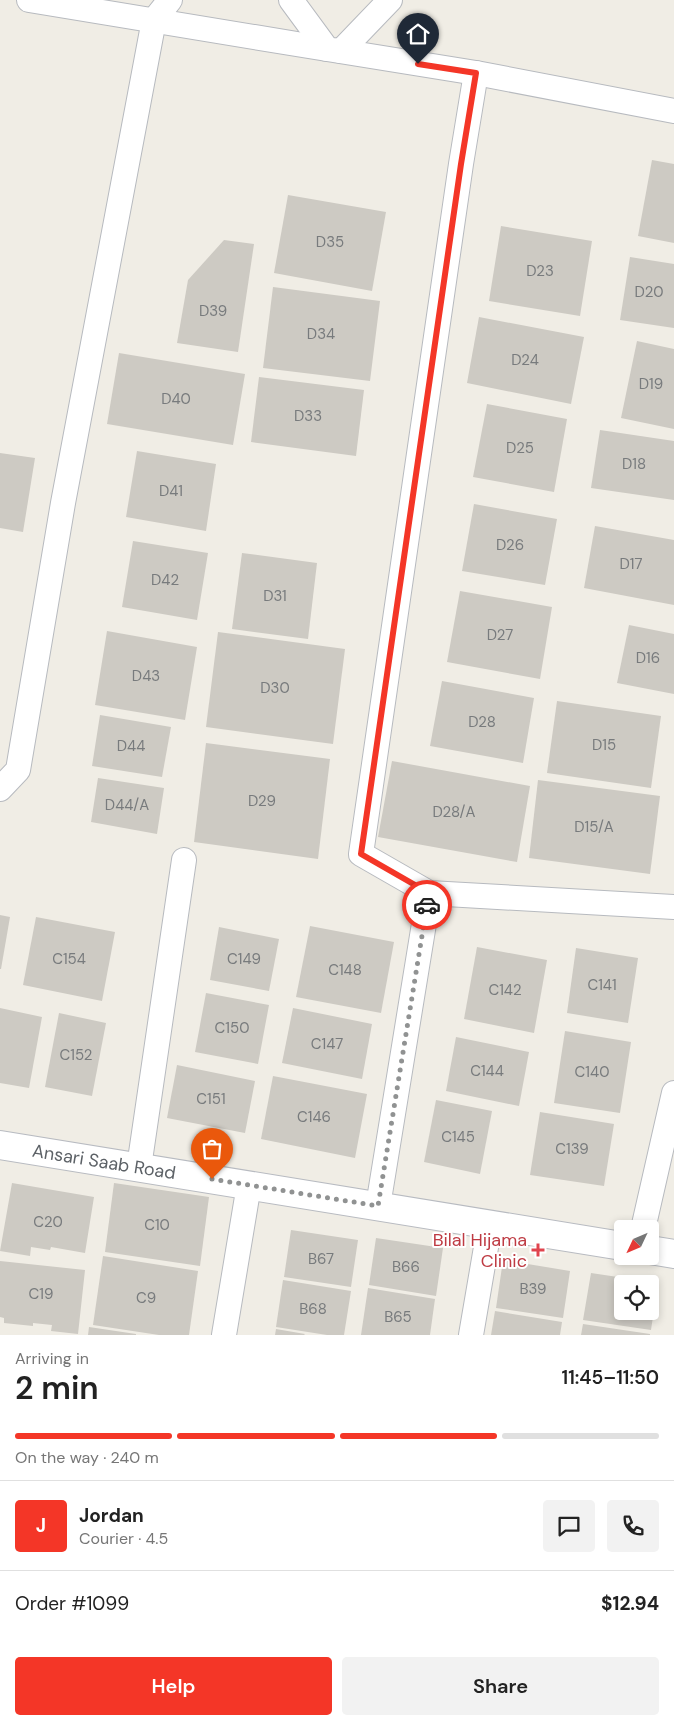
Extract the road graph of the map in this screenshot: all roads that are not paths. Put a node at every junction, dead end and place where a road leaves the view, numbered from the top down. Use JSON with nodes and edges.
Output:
{"nodes":[{"id":1,"x":29,"y":0,"type":"edge"},
{"id":2,"x":170,"y":0,"type":"edge"},
{"id":3,"x":291,"y":0,"type":"edge"},
{"id":4,"x":390,"y":0,"type":"edge"},
{"id":5,"x":154,"y":20,"type":"junction"},
{"id":6,"x":334,"y":50,"type":"junction"},
{"id":7,"x":476,"y":73,"type":"junction"},
{"id":8,"x":674,"y":111,"type":"edge"},
{"id":9,"x":0,"y":789,"type":"edge"},
{"id":10,"x":184,"y":860,"type":"dead end"},
{"id":11,"x":429,"y":893,"type":"junction"},
{"id":12,"x":674,"y":907,"type":"edge"},
{"id":13,"x":674,"y":1093,"type":"edge"},
{"id":14,"x":0,"y":1145,"type":"edge"},
{"id":15,"x":139,"y":1167,"type":"junction"},
{"id":16,"x":249,"y":1185,"type":"junction"},
{"id":17,"x":378,"y":1206,"type":"junction"},
{"id":18,"x":645,"y":1220,"type":"edge"},
{"id":19,"x":490,"y":1224,"type":"junction"},
{"id":20,"x":614,"y":1245,"type":"edge"},
{"id":21,"x":659,"y":1252,"type":"edge"},
{"id":22,"x":674,"y":1254,"type":"edge"},
{"id":23,"x":224,"y":1335,"type":"edge"},
{"id":24,"x":471,"y":1335,"type":"edge"}],
"edges":[{"from":1,"to":5,"type":"street"},
{"from":2,"to":5,"type":"street"},
{"from":3,"to":6,"type":"street"},
{"from":4,"to":6,"type":"street"},
{"from":5,"to":6,"type":"street"},
{"from":5,"to":9,"type":"street"},
{"from":6,"to":7,"type":"street"},
{"from":7,"to":8,"type":"street"},
{"from":7,"to":11,"type":"street"},
{"from":10,"to":15,"type":"street"},
{"from":11,"to":12,"type":"street"},
{"from":11,"to":17,"type":"street"},
{"from":13,"to":18,"type":"street"},
{"from":14,"to":15,"type":"street","name":"Ansari Saab Road"},
{"from":15,"to":16,"type":"street","name":"Ansari Saab Road"},
{"from":16,"to":17,"type":"street","name":"Ansari Saab Road"},
{"from":16,"to":23,"type":"street"},
{"from":17,"to":19,"type":"street","name":"Ansari Saab Road"},
{"from":19,"to":20,"type":"street","name":"Ansari Saab Road"},
{"from":19,"to":24,"type":"street"},
{"from":21,"to":22,"type":"street"}]}
